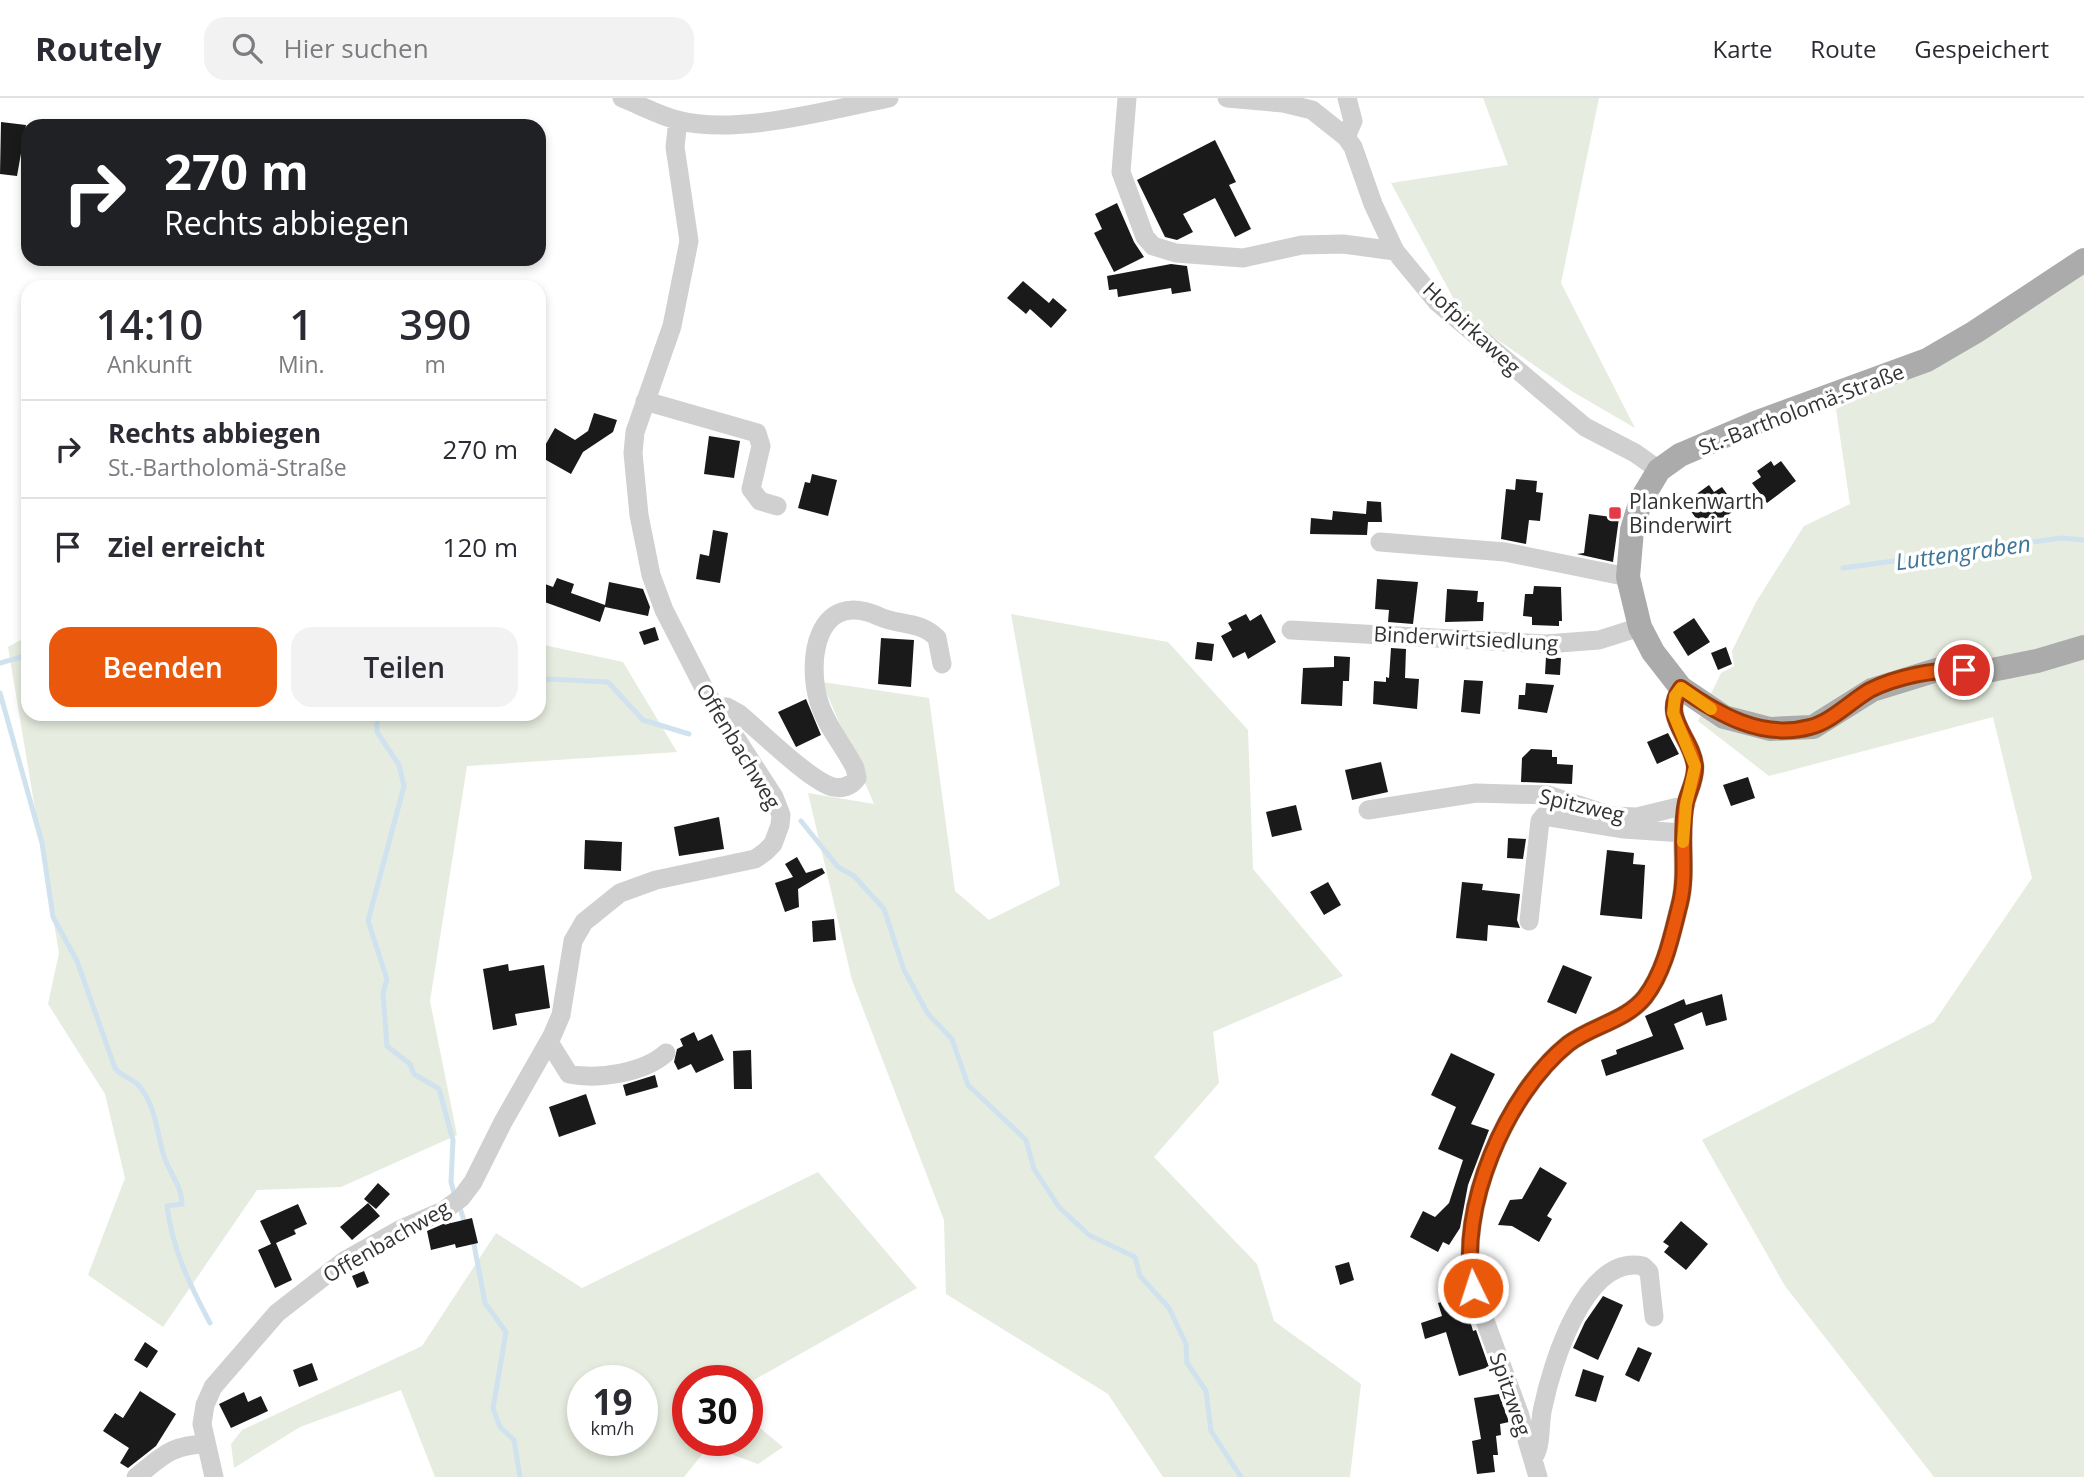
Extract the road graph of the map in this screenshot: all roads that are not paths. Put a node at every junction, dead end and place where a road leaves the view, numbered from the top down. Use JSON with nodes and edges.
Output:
{"nodes":[{"id":1,"x":622,"y":98,"type":"edge"},
{"id":2,"x":889,"y":98,"type":"edge"},
{"id":3,"x":1127,"y":98,"type":"edge"},
{"id":4,"x":1227,"y":98,"type":"edge"},
{"id":5,"x":1348,"y":98,"type":"edge"},
{"id":6,"x":678,"y":120,"type":"junction"},
{"id":7,"x":1346,"y":137,"type":"junction"},
{"id":8,"x":1395,"y":251,"type":"junction"},
{"id":9,"x":2084,"y":260,"type":"edge"},
{"id":10,"x":645,"y":401,"type":"junction"},
{"id":11,"x":1659,"y":470,"type":"junction"},
{"id":12,"x":777,"y":506,"type":"dead end"},
{"id":13,"x":1380,"y":542,"type":"dead end"},
{"id":14,"x":1628,"y":577,"type":"junction"},
{"id":15,"x":1640,"y":627,"type":"junction"},
{"id":16,"x":1291,"y":630,"type":"dead end"},
{"id":17,"x":2084,"y":647,"type":"edge"},
{"id":18,"x":942,"y":664,"type":"dead end"},
{"id":19,"x":1681,"y":688,"type":"junction"},
{"id":20,"x":716,"y":707,"type":"junction"},
{"id":21,"x":1686,"y":805,"type":"junction"},
{"id":22,"x":1368,"y":810,"type":"dead end"},
{"id":23,"x":1683,"y":833,"type":"junction"},
{"id":24,"x":1529,"y":921,"type":"dead end"},
{"id":25,"x":549,"y":1042,"type":"junction"},
{"id":26,"x":666,"y":1053,"type":"dead end"},
{"id":27,"x":1654,"y":1317,"type":"dead end"},
{"id":28,"x":206,"y":1444,"type":"junction"},
{"id":29,"x":1535,"y":1468,"type":"edge"},
{"id":30,"x":136,"y":1477,"type":"edge"},
{"id":31,"x":214,"y":1477,"type":"edge"}],
"edges":[{"from":1,"to":6,"type":"street"},
{"from":2,"to":6,"type":"street"},
{"from":3,"to":8,"type":"street"},
{"from":4,"to":7,"type":"street","name":"Hofpirkaweg"},
{"from":5,"to":7,"type":"street"},
{"from":6,"to":10,"type":"street","name":"Offenbachweg"},
{"from":7,"to":8,"type":"street","name":"Hofpirkaweg"},
{"from":8,"to":11,"type":"street","name":"Hofpirkaweg"},
{"from":9,"to":11,"type":"main road","name":"St.-Bartholomä-Straße"},
{"from":10,"to":12,"type":"street"},
{"from":10,"to":20,"type":"street","name":"Offenbachweg"},
{"from":11,"to":14,"type":"main road","name":"St.-Bartholomä-Straße"},
{"from":13,"to":14,"type":"street"},
{"from":14,"to":15,"type":"main road","name":"St.-Bartholomä-Straße"},
{"from":15,"to":16,"type":"street","name":"Binderwirtsiedlung"},
{"from":15,"to":19,"type":"main road","name":"St.-Bartholomä-Straße"},
{"from":17,"to":19,"type":"main road","name":"St.-Bartholomä-Straße"},
{"from":18,"to":20,"type":"street"},
{"from":19,"to":21,"type":"street","name":"Spitzweg"},
{"from":20,"to":25,"type":"street","name":"Offenbachweg"},
{"from":21,"to":22,"type":"street","name":"Spitzweg"},
{"from":21,"to":23,"type":"street","name":"Spitzweg"},
{"from":23,"to":24,"type":"street"},
{"from":23,"to":29,"type":"street","name":"Spitzweg"},
{"from":25,"to":26,"type":"street"},
{"from":25,"to":28,"type":"street","name":"Offenbachweg"},
{"from":27,"to":29,"type":"street"},
{"from":28,"to":30,"type":"street"},
{"from":28,"to":31,"type":"street","name":"Offenbachweg"}]}
